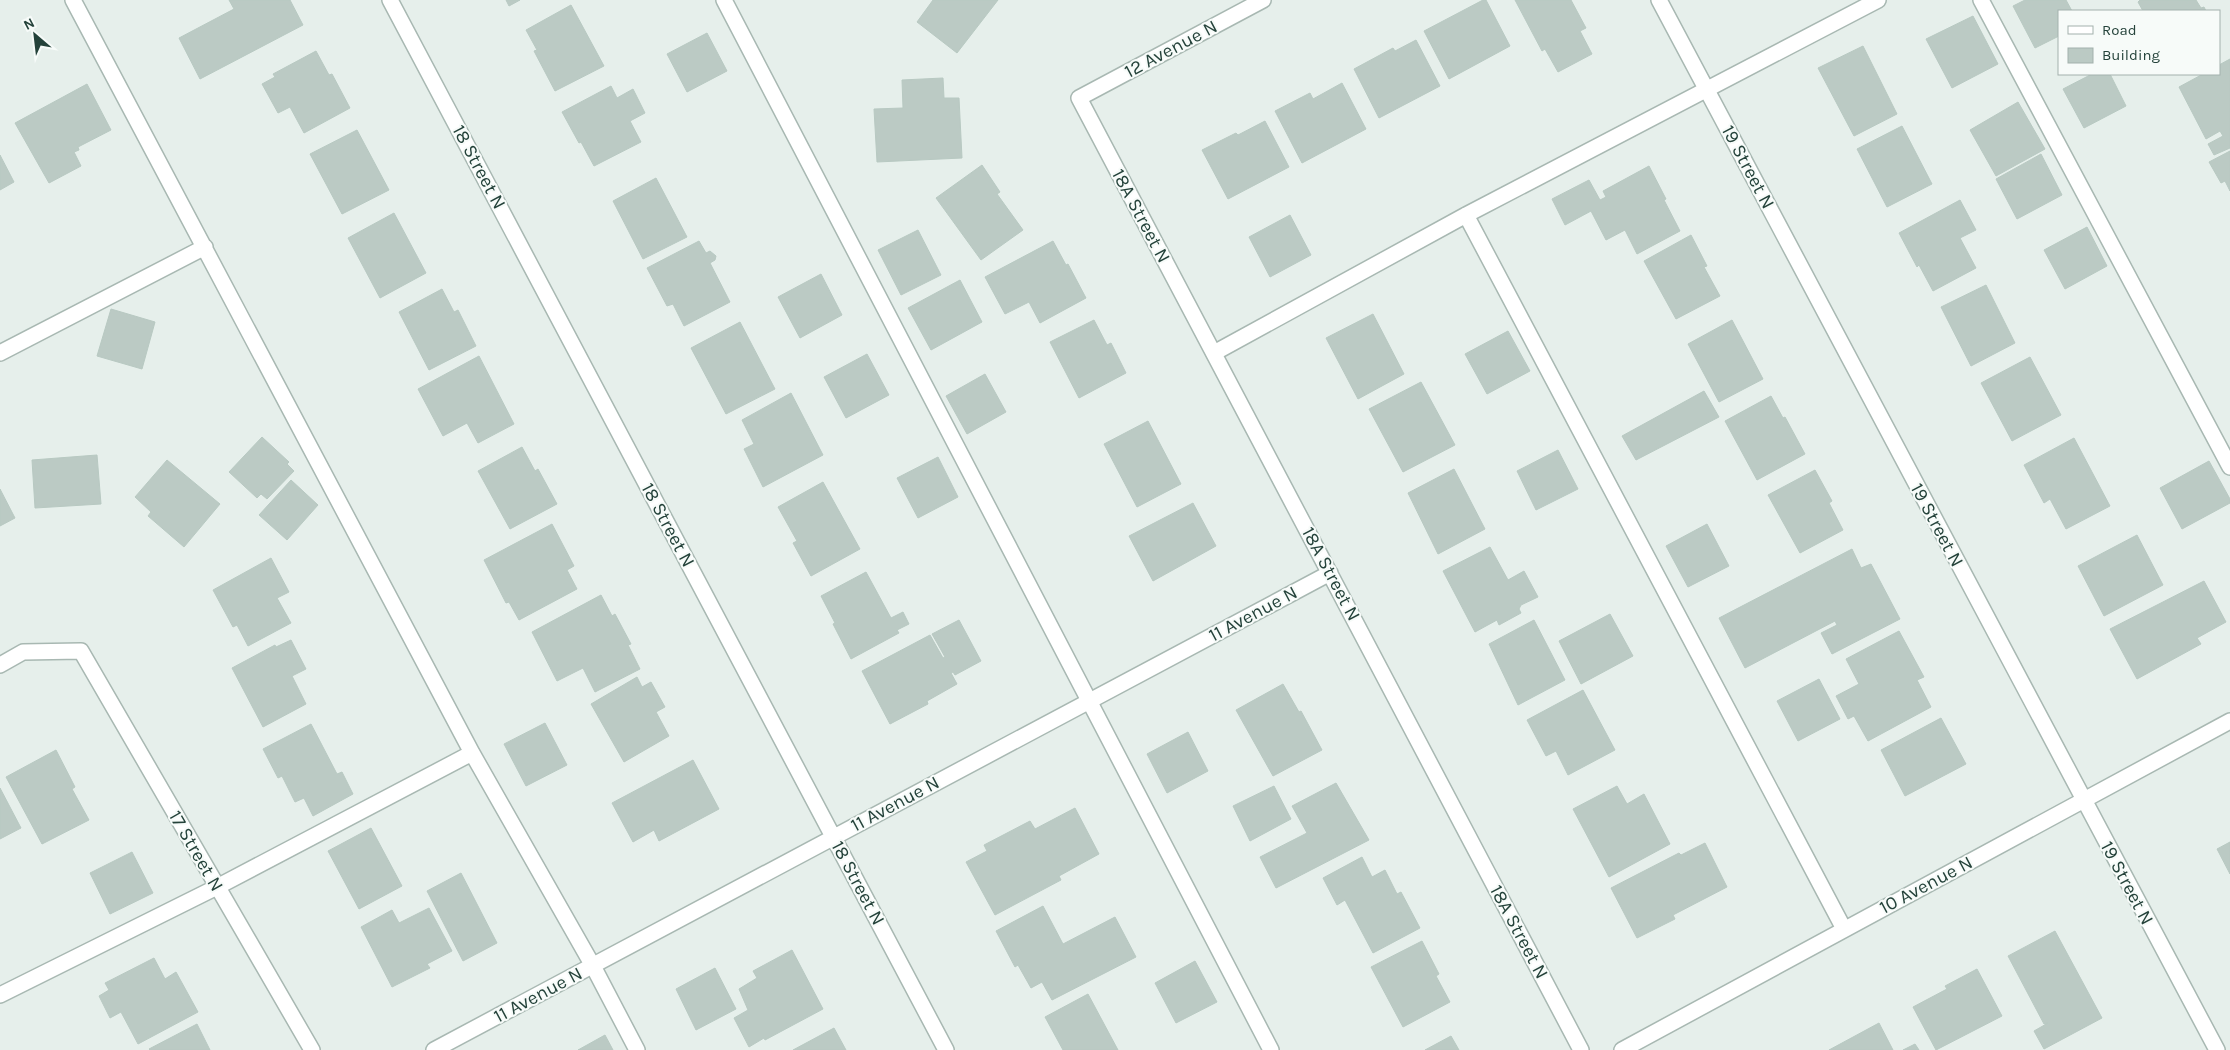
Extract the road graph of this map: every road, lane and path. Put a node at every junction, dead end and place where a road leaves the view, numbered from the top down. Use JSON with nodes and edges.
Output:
{"nodes":[{"id":1,"x":73,"y":0,"type":"edge"},
{"id":2,"x":390,"y":0,"type":"edge"},
{"id":3,"x":724,"y":0,"type":"edge"},
{"id":4,"x":1263,"y":0,"type":"edge"},
{"id":5,"x":1659,"y":0,"type":"edge"},
{"id":6,"x":1878,"y":0,"type":"edge"},
{"id":7,"x":1981,"y":0,"type":"edge"},
{"id":8,"x":1706,"y":89,"type":"junction"},
{"id":9,"x":1079,"y":98,"type":"joint"},
{"id":10,"x":1466,"y":215,"type":"junction"},
{"id":11,"x":205,"y":247,"type":"junction"},
{"id":12,"x":0,"y":353,"type":"edge"},
{"id":13,"x":1214,"y":353,"type":"junction"},
{"id":14,"x":2230,"y":467,"type":"edge"},
{"id":15,"x":1330,"y":573,"type":"junction"},
{"id":16,"x":0,"y":665,"type":"edge"},
{"id":17,"x":1089,"y":701,"type":"junction"},
{"id":18,"x":2230,"y":721,"type":"edge"},
{"id":19,"x":472,"y":753,"type":"junction"},
{"id":20,"x":2083,"y":800,"type":"junction"},
{"id":21,"x":834,"y":838,"type":"junction"},
{"id":22,"x":217,"y":887,"type":"junction"},
{"id":23,"x":1844,"y":929,"type":"junction"},
{"id":24,"x":593,"y":966,"type":"junction"},
{"id":25,"x":0,"y":995,"type":"edge"},
{"id":26,"x":312,"y":1050,"type":"edge"},
{"id":27,"x":434,"y":1050,"type":"edge"},
{"id":28,"x":638,"y":1050,"type":"edge"},
{"id":29,"x":946,"y":1050,"type":"edge"},
{"id":30,"x":1271,"y":1050,"type":"edge"},
{"id":31,"x":1581,"y":1050,"type":"edge"},
{"id":32,"x":1622,"y":1050,"type":"edge"},
{"id":33,"x":2217,"y":1050,"type":"edge"}],
"edges":[{"from":1,"to":11,"type":"street"},
{"from":2,"to":21,"type":"street","name":"18 Street N"},
{"from":3,"to":17,"type":"street"},
{"from":4,"to":9,"type":"street","name":"12 Avenue N"},
{"from":5,"to":8,"type":"street","name":"19 Street N"},
{"from":6,"to":8,"type":"street"},
{"from":7,"to":14,"type":"street"},
{"from":8,"to":10,"type":"street"},
{"from":8,"to":20,"type":"street","name":"19 Street N"},
{"from":9,"to":13,"type":"street","name":"18A Street N"},
{"from":10,"to":13,"type":"street"},
{"from":10,"to":23,"type":"street"},
{"from":11,"to":12,"type":"street"},
{"from":11,"to":19,"type":"street"},
{"from":13,"to":15,"type":"street","name":"18A Street N"},
{"from":15,"to":17,"type":"street","name":"11 Avenue N"},
{"from":15,"to":31,"type":"street","name":"18A Street N"},
{"from":16,"to":22,"type":"street","name":"17 Street N"},
{"from":17,"to":21,"type":"street","name":"11 Avenue N"},
{"from":17,"to":30,"type":"street"},
{"from":18,"to":20,"type":"street","name":"10 Avenue N"},
{"from":19,"to":22,"type":"street"},
{"from":19,"to":24,"type":"street"},
{"from":20,"to":23,"type":"street","name":"10 Avenue N"},
{"from":20,"to":33,"type":"street","name":"19 Street N"},
{"from":21,"to":24,"type":"street","name":"11 Avenue N"},
{"from":21,"to":29,"type":"street","name":"18 Street N"},
{"from":22,"to":25,"type":"street"},
{"from":22,"to":26,"type":"street","name":"17 Street N"},
{"from":23,"to":32,"type":"street","name":"10 Avenue N"},
{"from":24,"to":27,"type":"street","name":"11 Avenue N"},
{"from":24,"to":28,"type":"street"}]}
